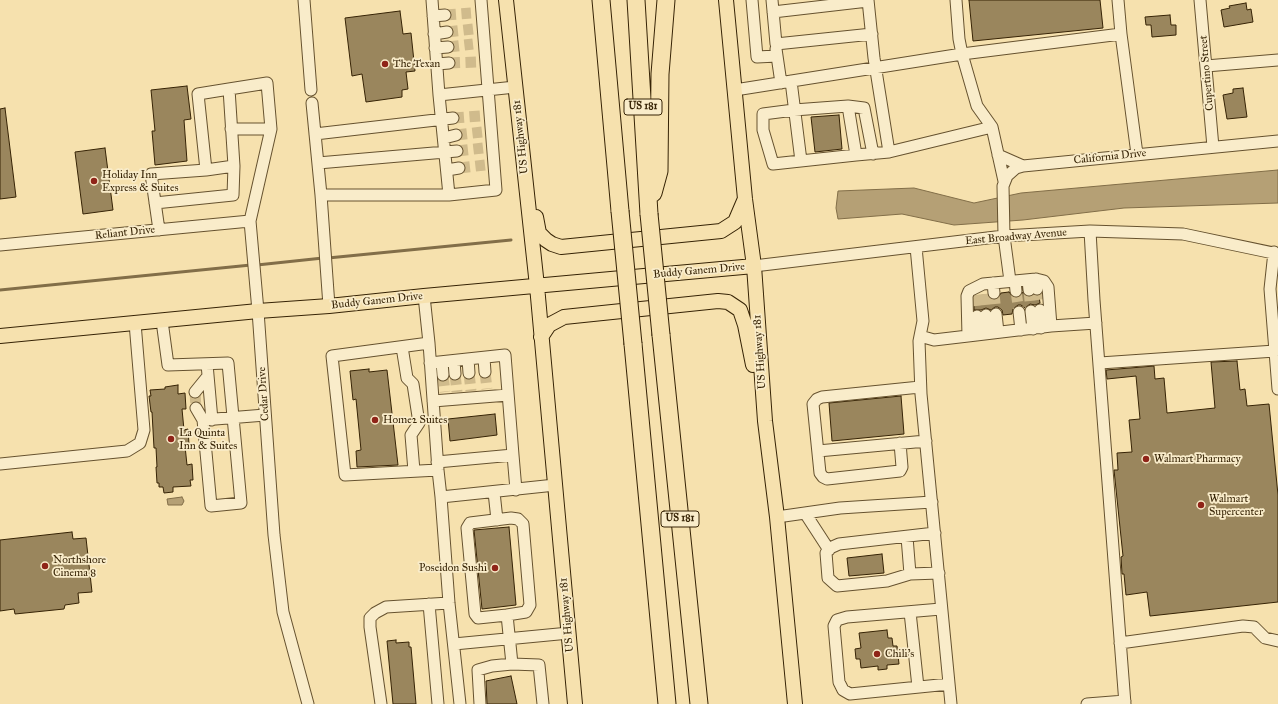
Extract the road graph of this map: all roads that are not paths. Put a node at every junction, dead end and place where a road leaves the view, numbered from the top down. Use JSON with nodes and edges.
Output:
{"nodes":[{"id":1,"x":304,"y":0,"type":"edge"},
{"id":2,"x":432,"y":0,"type":"edge"},
{"id":3,"x":481,"y":0,"type":"edge"},
{"id":4,"x":506,"y":0,"type":"edge"},
{"id":5,"x":601,"y":0,"type":"edge"},
{"id":6,"x":636,"y":0,"type":"edge"},
{"id":7,"x":666,"y":0,"type":"edge"},
{"id":8,"x":726,"y":0,"type":"edge"},
{"id":9,"x":752,"y":0,"type":"edge"},
{"id":10,"x":772,"y":0,"type":"edge"},
{"id":11,"x":956,"y":0,"type":"edge"},
{"id":12,"x":1118,"y":0,"type":"edge"},
{"id":13,"x":1200,"y":0,"type":"edge"},
{"id":14,"x":868,"y":1,"type":"edge"},
{"id":15,"x":773,"y":12,"type":"junction"},
{"id":16,"x":445,"y":15,"type":"tunnel mouth"},
{"id":17,"x":433,"y":16,"type":"junction"},
{"id":18,"x":447,"y":32,"type":"tunnel mouth"},
{"id":19,"x":434,"y":34,"type":"junction"},
{"id":20,"x":872,"y":34,"type":"junction"},
{"id":21,"x":1121,"y":34,"type":"junction"},
{"id":22,"x":776,"y":44,"type":"junction"},
{"id":23,"x":448,"y":47,"type":"tunnel mouth"},
{"id":24,"x":435,"y":48,"type":"junction"},
{"id":25,"x":962,"y":54,"type":"junction"},
{"id":26,"x":777,"y":56,"type":"junction"},
{"id":27,"x":1278,"y":60,"type":"edge"},
{"id":28,"x":449,"y":63,"type":"tunnel mouth"},
{"id":29,"x":436,"y":64,"type":"junction"},
{"id":30,"x":1206,"y":66,"type":"junction"},
{"id":31,"x":876,"y":68,"type":"junction"},
{"id":32,"x":786,"y":82,"type":"junction"},
{"id":33,"x":515,"y":87,"type":"junction"},
{"id":34,"x":229,"y":89,"type":"junction"},
{"id":35,"x":311,"y":90,"type":"dead end"},
{"id":36,"x":488,"y":90,"type":"junction"},
{"id":37,"x":735,"y":90,"type":"junction"},
{"id":38,"x":439,"y":95,"type":"junction"},
{"id":39,"x":312,"y":103,"type":"dead end"},
{"id":40,"x":848,"y":106,"type":"junction"},
{"id":41,"x":794,"y":110,"type":"junction"},
{"id":42,"x":453,"y":118,"type":"tunnel mouth"},
{"id":43,"x":441,"y":119,"type":"junction"},
{"id":44,"x":992,"y":126,"type":"junction"},
{"id":45,"x":232,"y":129,"type":"junction"},
{"id":46,"x":271,"y":129,"type":"junction"},
{"id":47,"x":315,"y":134,"type":"junction"},
{"id":48,"x":456,"y":135,"type":"tunnel mouth"},
{"id":49,"x":444,"y":138,"type":"junction"},
{"id":50,"x":1278,"y":142,"type":"edge"},
{"id":51,"x":1213,"y":147,"type":"junction"},
{"id":52,"x":457,"y":152,"type":"tunnel mouth"},
{"id":53,"x":889,"y":152,"type":"junction"},
{"id":54,"x":445,"y":153,"type":"junction"},
{"id":55,"x":873,"y":154,"type":"junction"},
{"id":56,"x":1137,"y":154,"type":"junction"},
{"id":57,"x":856,"y":155,"type":"junction"},
{"id":58,"x":998,"y":155,"type":"junction"},
{"id":59,"x":801,"y":161,"type":"junction"},
{"id":60,"x":318,"y":163,"type":"junction"},
{"id":61,"x":524,"y":164,"type":"junction"},
{"id":62,"x":234,"y":166,"type":"junction"},
{"id":63,"x":1023,"y":166,"type":"junction"},
{"id":64,"x":459,"y":168,"type":"tunnel mouth"},
{"id":65,"x":206,"y":170,"type":"junction"},
{"id":66,"x":446,"y":170,"type":"junction"},
{"id":67,"x":1004,"y":181,"type":"junction"},
{"id":68,"x":449,"y":194,"type":"junction"},
{"id":69,"x":321,"y":195,"type":"junction"},
{"id":70,"x":745,"y":199,"type":"junction"},
{"id":71,"x":154,"y":203,"type":"junction"},
{"id":72,"x":649,"y":209,"type":"junction"},
{"id":73,"x":250,"y":221,"type":"junction"},
{"id":74,"x":159,"y":230,"type":"junction"},
{"id":75,"x":1090,"y":231,"type":"junction"},
{"id":76,"x":1004,"y":236,"type":"junction"},
{"id":77,"x":0,"y":245,"type":"edge"},
{"id":78,"x":916,"y":247,"type":"junction"},
{"id":79,"x":1276,"y":253,"type":"edge"},
{"id":80,"x":754,"y":266,"type":"junction"},
{"id":81,"x":1014,"y":284,"type":"junction"},
{"id":82,"x":537,"y":286,"type":"junction"},
{"id":83,"x":424,"y":296,"type":"junction"},
{"id":84,"x":330,"y":306,"type":"junction"},
{"id":85,"x":258,"y":311,"type":"junction"},
{"id":86,"x":1036,"y":311,"type":"tunnel mouth"},
{"id":87,"x":1019,"y":312,"type":"tunnel mouth"},
{"id":88,"x":162,"y":321,"type":"junction"},
{"id":89,"x":135,"y":323,"type":"junction"},
{"id":90,"x":1096,"y":323,"type":"junction"},
{"id":91,"x":1042,"y":328,"type":"junction"},
{"id":92,"x":1021,"y":330,"type":"junction"},
{"id":93,"x":984,"y":334,"type":"junction"},
{"id":94,"x":0,"y":336,"type":"edge"},
{"id":95,"x":920,"y":336,"type":"junction"},
{"id":96,"x":541,"y":337,"type":"junction"},
{"id":97,"x":429,"y":343,"type":"junction"},
{"id":98,"x":402,"y":347,"type":"junction"},
{"id":99,"x":1275,"y":351,"type":"junction"},
{"id":100,"x":484,"y":358,"type":"junction"},
{"id":101,"x":468,"y":359,"type":"junction"},
{"id":102,"x":454,"y":361,"type":"junction"},
{"id":103,"x":442,"y":362,"type":"junction"},
{"id":104,"x":430,"y":363,"type":"junction"},
{"id":105,"x":1100,"y":363,"type":"junction"},
{"id":106,"x":207,"y":364,"type":"junction"},
{"id":107,"x":485,"y":372,"type":"tunnel mouth"},
{"id":108,"x":469,"y":373,"type":"tunnel mouth"},
{"id":109,"x":455,"y":374,"type":"tunnel mouth"},
{"id":110,"x":443,"y":375,"type":"tunnel mouth"},
{"id":111,"x":208,"y":376,"type":"junction"},
{"id":112,"x":920,"y":387,"type":"junction"},
{"id":113,"x":1278,"y":389,"type":"edge"},
{"id":114,"x":194,"y":392,"type":"tunnel mouth"},
{"id":115,"x":508,"y":395,"type":"junction"},
{"id":116,"x":433,"y":401,"type":"junction"},
{"id":117,"x":196,"y":408,"type":"tunnel mouth"},
{"id":118,"x":265,"y":415,"type":"junction"},
{"id":119,"x":233,"y":417,"type":"junction"},
{"id":120,"x":208,"y":420,"type":"junction"},
{"id":121,"x":765,"y":421,"type":"junction"},
{"id":122,"x":926,"y":441,"type":"junction"},
{"id":123,"x":900,"y":443,"type":"junction"},
{"id":124,"x":818,"y":451,"type":"junction"},
{"id":125,"x":513,"y":455,"type":"junction"},
{"id":126,"x":0,"y":464,"type":"edge"},
{"id":127,"x":437,"y":466,"type":"junction"},
{"id":128,"x":414,"y":471,"type":"junction"},
{"id":129,"x":555,"y":486,"type":"junction"},
{"id":130,"x":516,"y":490,"type":"junction"},
{"id":131,"x":494,"y":492,"type":"junction"},
{"id":132,"x":441,"y":497,"type":"junction"},
{"id":133,"x":932,"y":502,"type":"junction"},
{"id":134,"x":805,"y":513,"type":"junction"},
{"id":135,"x":777,"y":516,"type":"junction"},
{"id":136,"x":497,"y":520,"type":"junction"},
{"id":137,"x":935,"y":533,"type":"junction"},
{"id":138,"x":907,"y":536,"type":"junction"},
{"id":139,"x":828,"y":550,"type":"junction"},
{"id":140,"x":939,"y":573,"type":"junction"},
{"id":141,"x":910,"y":574,"type":"junction"},
{"id":142,"x":449,"y":603,"type":"junction"},
{"id":143,"x":429,"y":604,"type":"junction"},
{"id":144,"x":942,"y":609,"type":"junction"},
{"id":145,"x":910,"y":612,"type":"junction"},
{"id":146,"x":507,"y":616,"type":"junction"},
{"id":147,"x":569,"y":633,"type":"junction"},
{"id":148,"x":510,"y":639,"type":"junction"},
{"id":149,"x":1278,"y":641,"type":"edge"},
{"id":150,"x":1120,"y":643,"type":"junction"},
{"id":151,"x":454,"y":644,"type":"junction"},
{"id":152,"x":512,"y":664,"type":"junction"},
{"id":153,"x":949,"y":684,"type":"junction"},
{"id":154,"x":918,"y":687,"type":"junction"},
{"id":155,"x":1125,"y":702,"type":"edge"},
{"id":156,"x":308,"y":704,"type":"edge"},
{"id":157,"x":381,"y":704,"type":"edge"},
{"id":158,"x":438,"y":704,"type":"edge"},
{"id":159,"x":460,"y":704,"type":"edge"},
{"id":160,"x":480,"y":704,"type":"edge"},
{"id":161,"x":543,"y":704,"type":"edge"},
{"id":162,"x":575,"y":704,"type":"edge"},
{"id":163,"x":667,"y":704,"type":"edge"},
{"id":164,"x":699,"y":704,"type":"edge"},
{"id":165,"x":795,"y":704,"type":"edge"},
{"id":166,"x":951,"y":704,"type":"edge"},
{"id":167,"x":1087,"y":704,"type":"edge"}],
"edges":[{"from":1,"to":35,"type":"street"},
{"from":2,"to":17,"type":"street"},
{"from":3,"to":36,"type":"street"},
{"from":4,"to":33,"type":"main road","name":"US Highway 181"},
{"from":5,"to":163,"type":"highway","number":"US 181","bridge":true},
{"from":6,"to":72,"type":"highway","number":"US 181"},
{"from":7,"to":72,"type":"highway"},
{"from":8,"to":37,"type":"main road","name":"US Highway 181"},
{"from":9,"to":26,"type":"street"},
{"from":10,"to":15,"type":"street"},
{"from":11,"to":25,"type":"street"},
{"from":12,"to":21,"type":"street"},
{"from":13,"to":30,"type":"street","name":"Cupertino Street"},
{"from":14,"to":15,"type":"street"},
{"from":14,"to":20,"type":"street"},
{"from":15,"to":22,"type":"street"},
{"from":16,"to":17,"type":"street"},
{"from":17,"to":19,"type":"street"},
{"from":18,"to":19,"type":"street"},
{"from":19,"to":24,"type":"street"},
{"from":20,"to":22,"type":"street"},
{"from":20,"to":31,"type":"street"},
{"from":21,"to":25,"type":"street"},
{"from":21,"to":56,"type":"street"},
{"from":22,"to":26,"type":"street"},
{"from":23,"to":24,"type":"street"},
{"from":24,"to":29,"type":"street"},
{"from":25,"to":31,"type":"street"},
{"from":25,"to":44,"type":"street"},
{"from":26,"to":32,"type":"street"},
{"from":27,"to":30,"type":"street"},
{"from":28,"to":29,"type":"street"},
{"from":29,"to":38,"type":"street"},
{"from":30,"to":51,"type":"street","name":"Cupertino Street"},
{"from":31,"to":32,"type":"street"},
{"from":31,"to":53,"type":"street"},
{"from":32,"to":37,"type":"street"},
{"from":32,"to":41,"type":"street"},
{"from":33,"to":36,"type":"street"},
{"from":33,"to":61,"type":"main road","name":"US Highway 181"},
{"from":34,"to":45,"type":"street"},
{"from":34,"to":46,"type":"street","name":"Cedar Drive"},
{"from":34,"to":65,"type":"street"},
{"from":36,"to":38,"type":"street"},
{"from":36,"to":68,"type":"street"},
{"from":37,"to":70,"type":"main road","name":"US Highway 181"},
{"from":38,"to":43,"type":"street"},
{"from":39,"to":47,"type":"street"},
{"from":40,"to":41,"type":"street"},
{"from":40,"to":55,"type":"street"},
{"from":40,"to":57,"type":"street"},
{"from":41,"to":59,"type":"street"},
{"from":41,"to":59,"type":"street"},
{"from":42,"to":43,"type":"street"},
{"from":43,"to":47,"type":"street"},
{"from":43,"to":49,"type":"street"},
{"from":44,"to":53,"type":"street"},
{"from":44,"to":58,"type":"street"},
{"from":45,"to":46,"type":"street"},
{"from":45,"to":62,"type":"street"},
{"from":46,"to":73,"type":"street","name":"Cedar Drive"},
{"from":47,"to":60,"type":"street"},
{"from":48,"to":49,"type":"street"},
{"from":49,"to":54,"type":"street"},
{"from":50,"to":51,"type":"street","name":"California Drive"},
{"from":51,"to":56,"type":"street","name":"California Drive"},
{"from":52,"to":54,"type":"street"},
{"from":53,"to":55,"type":"street"},
{"from":54,"to":60,"type":"street"},
{"from":54,"to":66,"type":"street"},
{"from":55,"to":57,"type":"street"},
{"from":56,"to":63,"type":"street","name":"California Drive"},
{"from":57,"to":59,"type":"street"},
{"from":58,"to":63,"type":"street"},
{"from":58,"to":67,"type":"street"},
{"from":60,"to":69,"type":"street"},
{"from":61,"to":70,"type":"main road"},
{"from":61,"to":82,"type":"main road","name":"US Highway 181"},
{"from":62,"to":65,"type":"street"},
{"from":62,"to":71,"type":"street"},
{"from":63,"to":67,"type":"street","name":"California Drive"},
{"from":64,"to":66,"type":"street"},
{"from":65,"to":71,"type":"street"},
{"from":66,"to":68,"type":"street"},
{"from":67,"to":76,"type":"street"},
{"from":68,"to":69,"type":"street"},
{"from":69,"to":84,"type":"street"},
{"from":70,"to":80,"type":"main road","name":"US Highway 181"},
{"from":71,"to":74,"type":"street"},
{"from":72,"to":164,"type":"highway","number":"US 181","bridge":true},
{"from":73,"to":74,"type":"street","name":"Reliant Drive"},
{"from":73,"to":85,"type":"street","name":"Cedar Drive"},
{"from":74,"to":77,"type":"street","name":"Reliant Drive"},
{"from":75,"to":76,"type":"street","name":"East Broadway Avenue"},
{"from":75,"to":79,"type":"street","name":"East Broadway Avenue"},
{"from":75,"to":90,"type":"street"},
{"from":76,"to":78,"type":"street","name":"East Broadway Avenue"},
{"from":76,"to":81,"type":"street"},
{"from":78,"to":80,"type":"street","name":"East Broadway Avenue"},
{"from":78,"to":95,"type":"street"},
{"from":79,"to":99,"type":"street"},
{"from":80,"to":82,"type":"main road","name":"Buddy Ganem Drive"},
{"from":80,"to":121,"type":"main road","name":"US Highway 181"},
{"from":81,"to":91,"type":"street"},
{"from":81,"to":93,"type":"street"},
{"from":82,"to":83,"type":"main road","name":"Buddy Ganem Drive"},
{"from":82,"to":96,"type":"main road","name":"US Highway 181"},
{"from":83,"to":84,"type":"main road","name":"Buddy Ganem Drive"},
{"from":83,"to":97,"type":"street"},
{"from":84,"to":85,"type":"main road","name":"Buddy Ganem Drive"},
{"from":85,"to":88,"type":"main road","name":"Buddy Ganem Drive"},
{"from":85,"to":118,"type":"street","name":"Cedar Drive"},
{"from":86,"to":91,"type":"street"},
{"from":87,"to":92,"type":"street"},
{"from":88,"to":89,"type":"main road","name":"Buddy Ganem Drive"},
{"from":88,"to":106,"type":"street"},
{"from":89,"to":94,"type":"main road","name":"Buddy Ganem Drive"},
{"from":89,"to":126,"type":"street"},
{"from":90,"to":91,"type":"street"},
{"from":90,"to":105,"type":"street"},
{"from":91,"to":92,"type":"street"},
{"from":92,"to":93,"type":"street"},
{"from":93,"to":93,"type":"street"},
{"from":93,"to":95,"type":"street"},
{"from":95,"to":112,"type":"street"},
{"from":96,"to":121,"type":"main road"},
{"from":96,"to":129,"type":"main road","name":"US Highway 181"},
{"from":97,"to":98,"type":"street"},
{"from":97,"to":104,"type":"street"},
{"from":98,"to":128,"type":"street"},
{"from":98,"to":128,"type":"street"},
{"from":99,"to":105,"type":"street"},
{"from":99,"to":113,"type":"street"},
{"from":100,"to":101,"type":"street"},
{"from":100,"to":107,"type":"street"},
{"from":100,"to":115,"type":"street"},
{"from":101,"to":102,"type":"street"},
{"from":101,"to":108,"type":"street"},
{"from":102,"to":103,"type":"street"},
{"from":102,"to":109,"type":"street"},
{"from":103,"to":104,"type":"street"},
{"from":103,"to":110,"type":"street"},
{"from":104,"to":116,"type":"street"},
{"from":105,"to":150,"type":"street"},
{"from":106,"to":111,"type":"street"},
{"from":106,"to":119,"type":"street"},
{"from":111,"to":114,"type":"street"},
{"from":111,"to":120,"type":"street"},
{"from":112,"to":122,"type":"street"},
{"from":112,"to":124,"type":"street"},
{"from":115,"to":116,"type":"street"},
{"from":115,"to":125,"type":"street"},
{"from":116,"to":127,"type":"street"},
{"from":117,"to":120,"type":"street"},
{"from":118,"to":119,"type":"street"},
{"from":118,"to":156,"type":"street","name":"Cedar Drive"},
{"from":119,"to":120,"type":"street"},
{"from":119,"to":120,"type":"street"},
{"from":121,"to":135,"type":"main road","name":"US Highway 181"},
{"from":122,"to":123,"type":"street"},
{"from":122,"to":133,"type":"street"},
{"from":123,"to":124,"type":"street"},
{"from":123,"to":124,"type":"street"},
{"from":125,"to":127,"type":"street"},
{"from":125,"to":130,"type":"street"},
{"from":127,"to":128,"type":"street"},
{"from":127,"to":132,"type":"street"},
{"from":129,"to":130,"type":"street"},
{"from":129,"to":147,"type":"main road","name":"US Highway 181"},
{"from":130,"to":131,"type":"street"},
{"from":131,"to":132,"type":"street"},
{"from":131,"to":136,"type":"street"},
{"from":132,"to":142,"type":"street"},
{"from":133,"to":134,"type":"street"},
{"from":133,"to":137,"type":"street"},
{"from":134,"to":135,"type":"street"},
{"from":134,"to":139,"type":"street"},
{"from":135,"to":165,"type":"main road","name":"US Highway 181"},
{"from":136,"to":146,"type":"street"},
{"from":136,"to":146,"type":"street"},
{"from":137,"to":138,"type":"street"},
{"from":137,"to":140,"type":"street"},
{"from":138,"to":139,"type":"street"},
{"from":138,"to":141,"type":"street"},
{"from":139,"to":141,"type":"street"},
{"from":140,"to":141,"type":"street"},
{"from":140,"to":144,"type":"street"},
{"from":142,"to":143,"type":"street"},
{"from":142,"to":151,"type":"street"},
{"from":143,"to":157,"type":"street"},
{"from":143,"to":158,"type":"street"},
{"from":144,"to":145,"type":"street"},
{"from":144,"to":153,"type":"street"},
{"from":145,"to":154,"type":"street"},
{"from":145,"to":154,"type":"street"},
{"from":146,"to":148,"type":"street"},
{"from":147,"to":148,"type":"street"},
{"from":147,"to":162,"type":"main road","name":"US Highway 181"},
{"from":148,"to":151,"type":"street"},
{"from":148,"to":152,"type":"street"},
{"from":149,"to":150,"type":"street"},
{"from":150,"to":155,"type":"street"},
{"from":151,"to":159,"type":"street"},
{"from":152,"to":160,"type":"street"},
{"from":152,"to":161,"type":"street"},
{"from":153,"to":154,"type":"street"},
{"from":153,"to":166,"type":"street"},
{"from":155,"to":167,"type":"street"}]}
